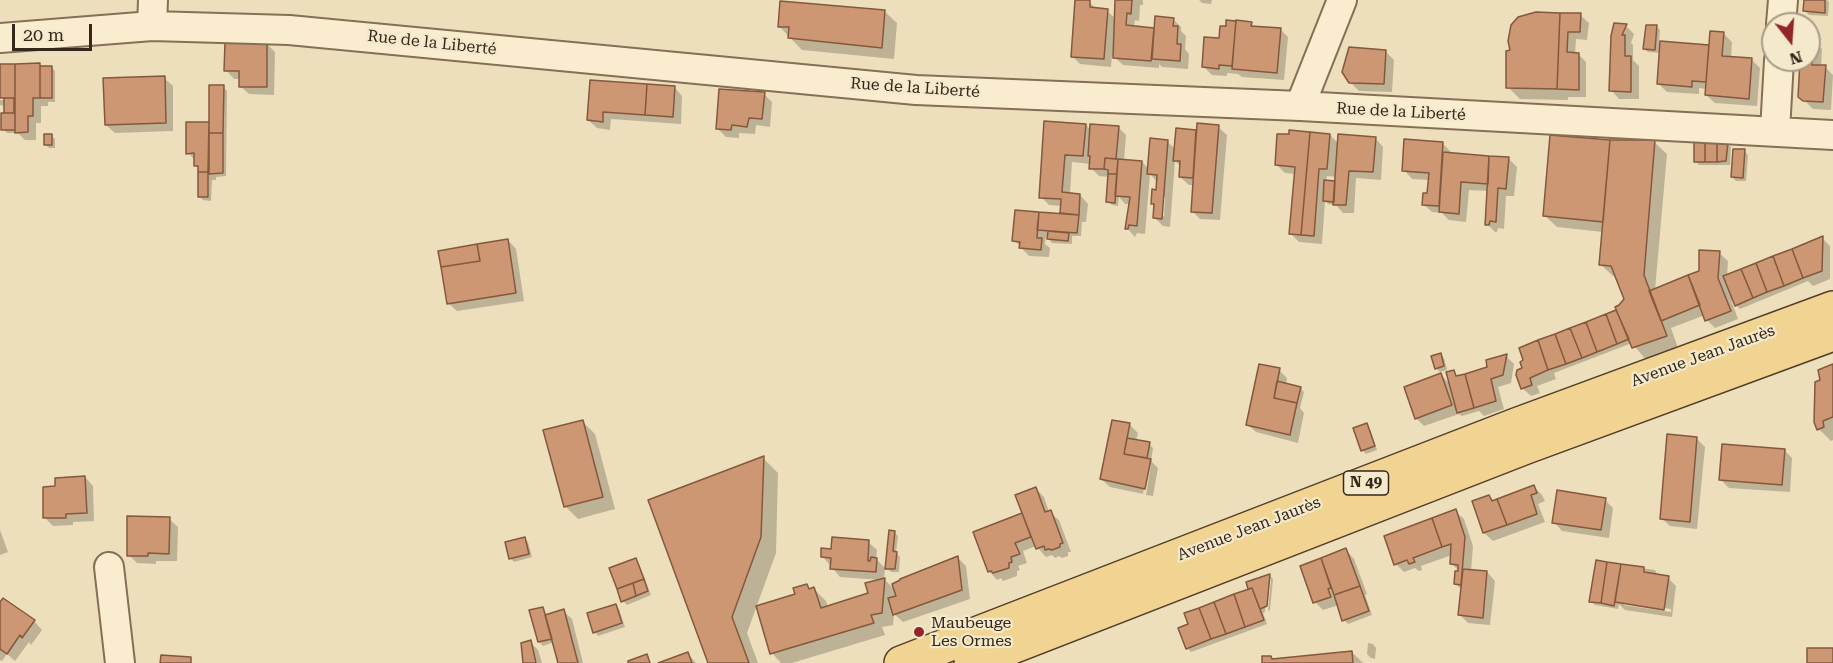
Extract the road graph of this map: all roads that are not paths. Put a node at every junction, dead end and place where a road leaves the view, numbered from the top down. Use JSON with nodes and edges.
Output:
{"nodes":[{"id":1,"x":1342,"y":0,"type":"edge"},
{"id":2,"x":153,"y":13,"type":"edge"},
{"id":3,"x":0,"y":38,"type":"edge"},
{"id":4,"x":1778,"y":72,"type":"edge"},
{"id":5,"x":1300,"y":106,"type":"junction"},
{"id":6,"x":1775,"y":131,"type":"junction"},
{"id":7,"x":1833,"y":135,"type":"edge"},
{"id":8,"x":1833,"y":308,"type":"edge"},
{"id":9,"x":1833,"y":334,"type":"edge"},
{"id":10,"x":109,"y":567,"type":"dead end"},
{"id":11,"x":120,"y":663,"type":"edge"},
{"id":12,"x":901,"y":663,"type":"edge"},
{"id":13,"x":971,"y":663,"type":"edge"}],
"edges":[{"from":1,"to":5,"type":"street"},
{"from":2,"to":3,"type":"street","name":"Rue de la Liberté"},
{"from":2,"to":5,"type":"street","name":"Rue de la Liberté"},
{"from":4,"to":6,"type":"street"},
{"from":5,"to":6,"type":"street","name":"Rue de la Liberté"},
{"from":6,"to":7,"type":"street","name":"Rue de la Liberté"},
{"from":8,"to":12,"type":"main road","name":"Avenue Jean Jaurès","number":"N 49"},
{"from":9,"to":13,"type":"main road","name":"Avenue Jean Jaurès","number":"N 49"},
{"from":10,"to":11,"type":"street"}]}
